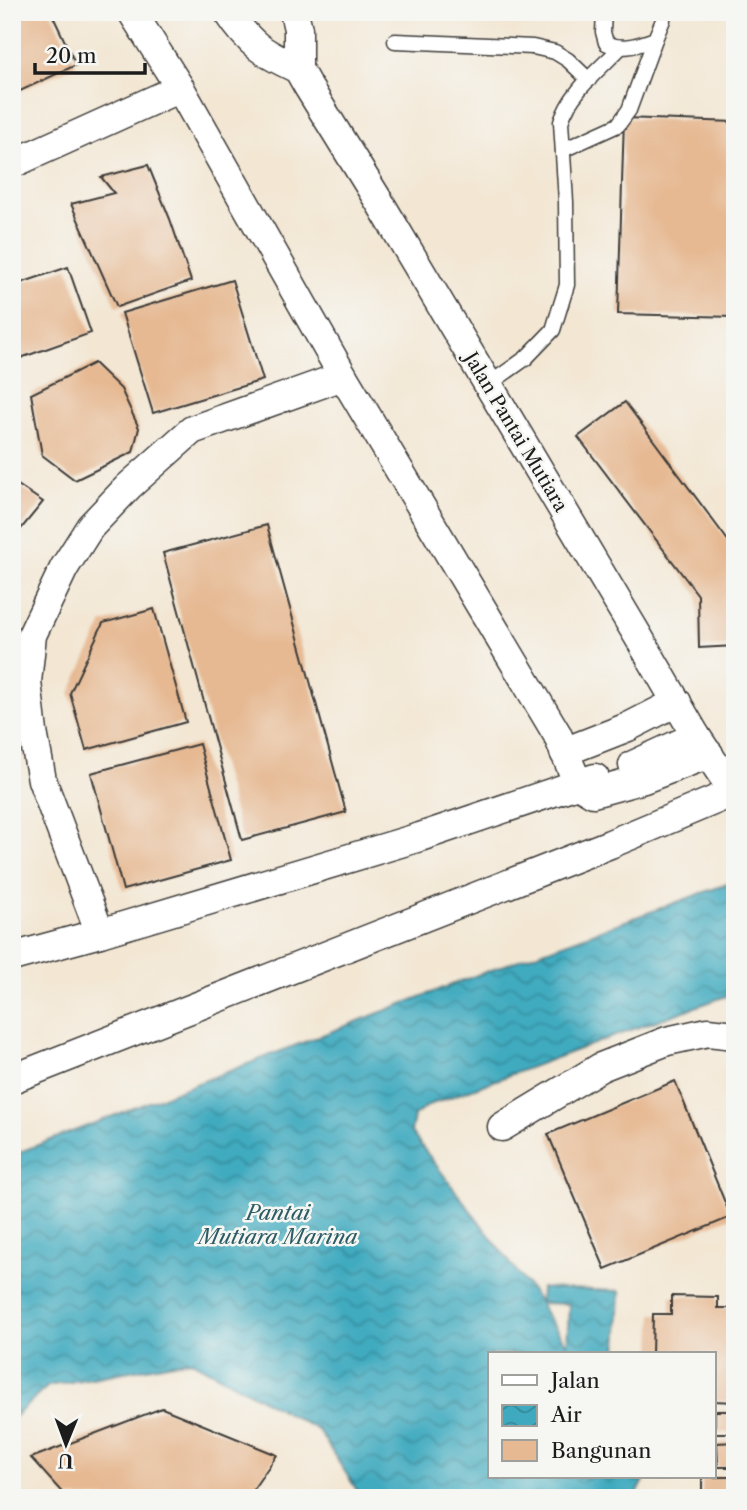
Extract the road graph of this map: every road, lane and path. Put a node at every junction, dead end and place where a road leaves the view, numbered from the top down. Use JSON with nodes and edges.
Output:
{"nodes":[{"id":1,"x":132,"y":12,"type":"edge"},
{"id":2,"x":228,"y":12,"type":"edge"},
{"id":3,"x":294,"y":12,"type":"edge"},
{"id":4,"x":604,"y":12,"type":"edge"},
{"id":5,"x":663,"y":12,"type":"edge"},
{"id":6,"x":655,"y":39,"type":"junction"},
{"id":7,"x":396,"y":41,"type":"dead end"},
{"id":8,"x":620,"y":48,"type":"junction"},
{"id":9,"x":298,"y":69,"type":"junction"},
{"id":10,"x":589,"y":80,"type":"junction"},
{"id":11,"x":180,"y":88,"type":"junction"},
{"id":12,"x":563,"y":150,"type":"junction"},
{"id":13,"x":12,"y":164,"type":"edge"},
{"id":14,"x":343,"y":376,"type":"junction"},
{"id":15,"x":488,"y":385,"type":"junction"},
{"id":16,"x":671,"y":694,"type":"junction"},
{"id":17,"x":561,"y":743,"type":"junction"},
{"id":18,"x":702,"y":745,"type":"junction"},
{"id":19,"x":578,"y":784,"type":"junction"},
{"id":20,"x":734,"y":793,"type":"edge"},
{"id":21,"x":100,"y":933,"type":"junction"},
{"id":22,"x":12,"y":957,"type":"edge"},
{"id":23,"x":735,"y":1035,"type":"edge"},
{"id":24,"x":12,"y":1079,"type":"edge"},
{"id":25,"x":502,"y":1127,"type":"dead end"}],
"edges":[{"from":1,"to":11,"type":"street"},
{"from":2,"to":9,"type":"street"},
{"from":3,"to":9,"type":"street"},
{"from":4,"to":8,"type":"lane"},
{"from":5,"to":6,"type":"lane"},
{"from":6,"to":8,"type":"lane"},
{"from":6,"to":12,"type":"lane"},
{"from":7,"to":10,"type":"lane"},
{"from":8,"to":10,"type":"lane"},
{"from":9,"to":15,"type":"street","name":"Jalan Pantai Mutiara"},
{"from":10,"to":12,"type":"lane"},
{"from":11,"to":13,"type":"street"},
{"from":11,"to":14,"type":"street"},
{"from":12,"to":15,"type":"lane"},
{"from":14,"to":17,"type":"street"},
{"from":14,"to":21,"type":"street"},
{"from":15,"to":16,"type":"street","name":"Jalan Pantai Mutiara"},
{"from":16,"to":17,"type":"street"},
{"from":16,"to":18,"type":"street","name":"Jalan Pantai Mutiara"},
{"from":17,"to":19,"type":"street"},
{"from":18,"to":19,"type":"street"},
{"from":18,"to":20,"type":"street","name":"Jalan Pantai Mutiara"},
{"from":19,"to":21,"type":"street"},
{"from":20,"to":24,"type":"street"},
{"from":21,"to":22,"type":"street"},
{"from":23,"to":25,"type":"street"}]}
